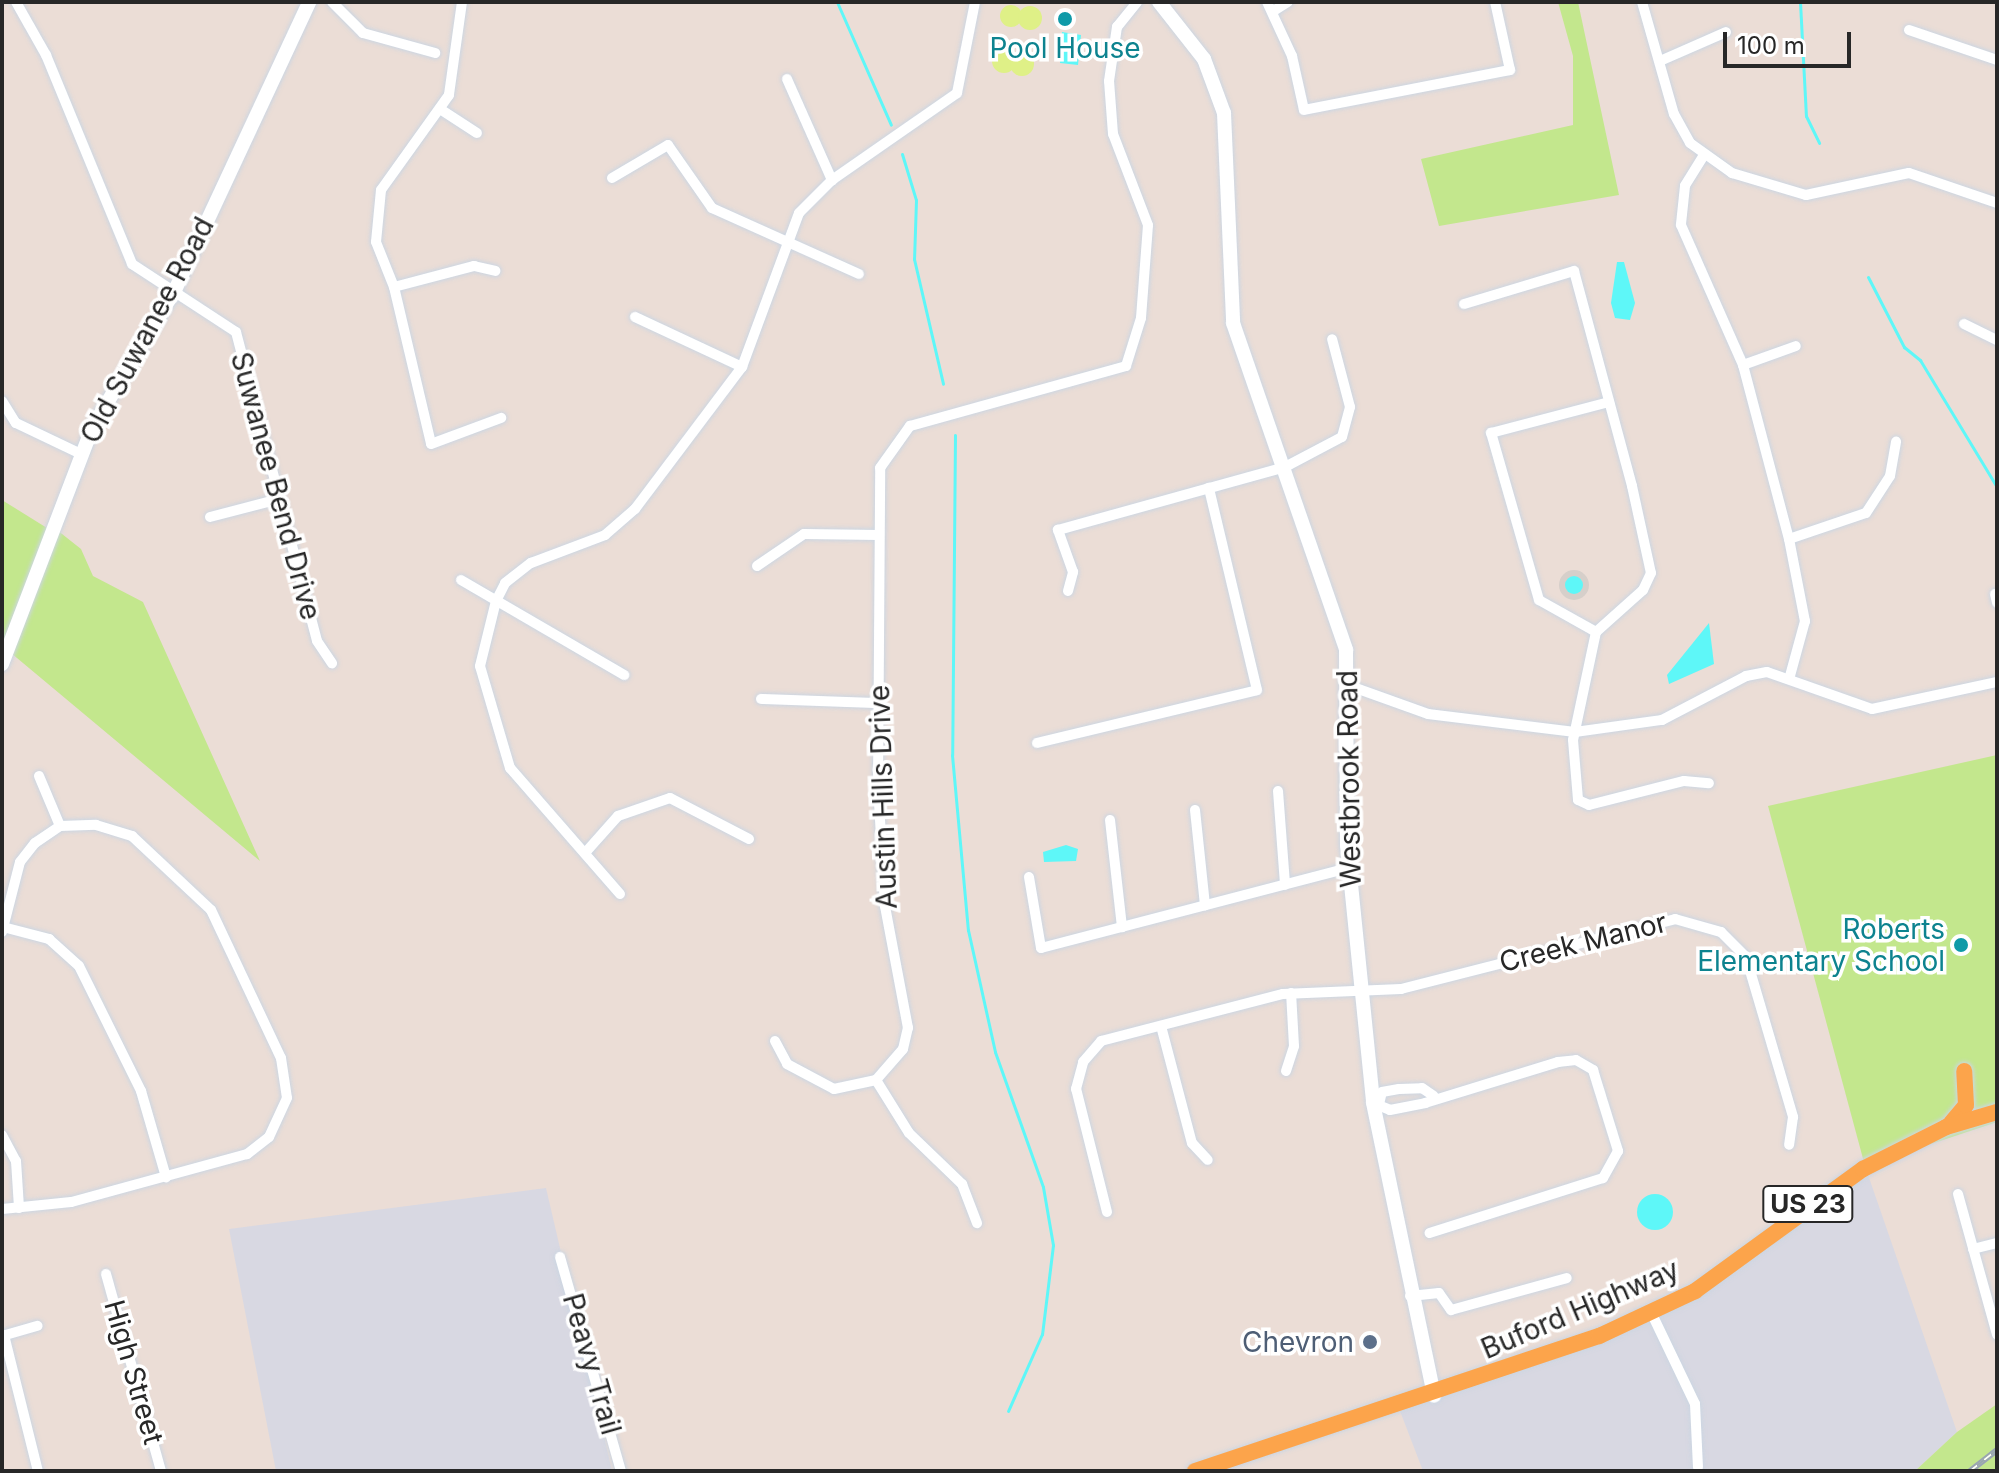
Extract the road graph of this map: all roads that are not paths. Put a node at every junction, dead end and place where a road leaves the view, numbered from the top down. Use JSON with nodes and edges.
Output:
{"nodes":[{"id":1,"x":16,"y":2,"type":"edge"},
{"id":2,"x":309,"y":2,"type":"edge"},
{"id":3,"x":332,"y":2,"type":"edge"},
{"id":4,"x":462,"y":2,"type":"edge"},
{"id":5,"x":975,"y":2,"type":"edge"},
{"id":6,"x":1137,"y":2,"type":"edge"},
{"id":7,"x":1159,"y":2,"type":"edge"},
{"id":8,"x":1288,"y":2,"type":"edge"},
{"id":9,"x":1495,"y":2,"type":"edge"},
{"id":10,"x":1642,"y":2,"type":"edge"},
{"id":11,"x":1271,"y":6,"type":"edge"},
{"id":12,"x":1909,"y":30,"type":"dead end"},
{"id":13,"x":1726,"y":32,"type":"dead end"},
{"id":14,"x":435,"y":53,"type":"dead end"},
{"id":15,"x":1997,"y":60,"type":"edge"},
{"id":16,"x":1660,"y":61,"type":"junction"},
{"id":17,"x":787,"y":79,"type":"dead end"},
{"id":18,"x":440,"y":109,"type":"junction"},
{"id":19,"x":477,"y":133,"type":"dead end"},
{"id":20,"x":1704,"y":155,"type":"junction"},
{"id":21,"x":612,"y":178,"type":"dead end"},
{"id":22,"x":832,"y":180,"type":"junction"},
{"id":23,"x":1997,"y":203,"type":"edge"},
{"id":24,"x":788,"y":245,"type":"junction"},
{"id":25,"x":495,"y":271,"type":"dead end"},
{"id":26,"x":859,"y":274,"type":"dead end"},
{"id":27,"x":394,"y":287,"type":"junction"},
{"id":28,"x":175,"y":290,"type":"junction"},
{"id":29,"x":1464,"y":304,"type":"dead end"},
{"id":30,"x":635,"y":317,"type":"dead end"},
{"id":31,"x":1964,"y":324,"type":"dead end"},
{"id":32,"x":1332,"y":339,"type":"dead end"},
{"id":33,"x":1997,"y":340,"type":"edge"},
{"id":34,"x":1796,"y":346,"type":"dead end"},
{"id":35,"x":1743,"y":365,"type":"junction"},
{"id":36,"x":742,"y":367,"type":"junction"},
{"id":37,"x":2,"y":401,"type":"edge"},
{"id":38,"x":1609,"y":402,"type":"junction"},
{"id":39,"x":501,"y":418,"type":"dead end"},
{"id":40,"x":1896,"y":442,"type":"dead end"},
{"id":41,"x":81,"y":454,"type":"junction"},
{"id":42,"x":1285,"y":467,"type":"junction"},
{"id":43,"x":1209,"y":488,"type":"junction"},
{"id":44,"x":279,"y":499,"type":"junction"},
{"id":45,"x":210,"y":517,"type":"dead end"},
{"id":46,"x":879,"y":535,"type":"junction"},
{"id":47,"x":1789,"y":539,"type":"junction"},
{"id":48,"x":757,"y":566,"type":"dead end"},
{"id":49,"x":461,"y":580,"type":"dead end"},
{"id":50,"x":1068,"y":591,"type":"dead end"},
{"id":51,"x":496,"y":601,"type":"junction"},
{"id":52,"x":1596,"y":632,"type":"junction"},
{"id":53,"x":332,"y":663,"type":"dead end"},
{"id":54,"x":2,"y":664,"type":"edge"},
{"id":55,"x":624,"y":675,"type":"dead end"},
{"id":56,"x":1790,"y":676,"type":"junction"},
{"id":57,"x":1997,"y":682,"type":"edge"},
{"id":58,"x":1350,"y":686,"type":"junction"},
{"id":59,"x":761,"y":699,"type":"dead end"},
{"id":60,"x":877,"y":703,"type":"junction"},
{"id":61,"x":1575,"y":732,"type":"junction"},
{"id":62,"x":1037,"y":743,"type":"dead end"},
{"id":63,"x":39,"y":776,"type":"dead end"},
{"id":64,"x":1709,"y":783,"type":"dead end"},
{"id":65,"x":1278,"y":791,"type":"dead end"},
{"id":66,"x":1195,"y":810,"type":"dead end"},
{"id":67,"x":1110,"y":820,"type":"dead end"},
{"id":68,"x":60,"y":826,"type":"junction"},
{"id":69,"x":749,"y":839,"type":"dead end"},
{"id":70,"x":585,"y":853,"type":"junction"},
{"id":71,"x":1349,"y":868,"type":"junction"},
{"id":72,"x":1029,"y":877,"type":"dead end"},
{"id":73,"x":1285,"y":885,"type":"junction"},
{"id":74,"x":620,"y":894,"type":"dead end"},
{"id":75,"x":1205,"y":905,"type":"junction"},
{"id":76,"x":1122,"y":927,"type":"junction"},
{"id":77,"x":3,"y":929,"type":"edge"},
{"id":78,"x":1360,"y":989,"type":"junction"},
{"id":79,"x":1291,"y":993,"type":"junction"},
{"id":80,"x":1161,"y":1026,"type":"junction"},
{"id":81,"x":775,"y":1041,"type":"dead end"},
{"id":82,"x":1286,"y":1071,"type":"dead end"},
{"id":83,"x":1964,"y":1071,"type":"dead end"},
{"id":84,"x":876,"y":1080,"type":"junction"},
{"id":85,"x":1434,"y":1096,"type":"junction"},
{"id":86,"x":1376,"y":1104,"type":"junction"},
{"id":87,"x":1997,"y":1112,"type":"edge"},
{"id":88,"x":1946,"y":1127,"type":"junction"},
{"id":89,"x":2,"y":1135,"type":"edge"},
{"id":90,"x":1789,"y":1145,"type":"dead end"},
{"id":91,"x":1208,"y":1160,"type":"dead end"},
{"id":92,"x":166,"y":1177,"type":"junction"},
{"id":93,"x":1958,"y":1194,"type":"dead end"},
{"id":94,"x":19,"y":1208,"type":"junction"},
{"id":95,"x":2,"y":1209,"type":"edge"},
{"id":96,"x":1107,"y":1212,"type":"dead end"},
{"id":97,"x":977,"y":1223,"type":"dead end"},
{"id":98,"x":1430,"y":1233,"type":"dead end"},
{"id":99,"x":1997,"y":1243,"type":"edge"},
{"id":100,"x":1973,"y":1249,"type":"junction"},
{"id":101,"x":560,"y":1257,"type":"dead end"},
{"id":102,"x":106,"y":1274,"type":"dead end"},
{"id":103,"x":1567,"y":1278,"type":"dead end"},
{"id":104,"x":1408,"y":1296,"type":"junction"},
{"id":105,"x":1651,"y":1312,"type":"junction"},
{"id":106,"x":38,"y":1326,"type":"dead end"},
{"id":107,"x":1997,"y":1335,"type":"edge"},
{"id":108,"x":3,"y":1336,"type":"edge"},
{"id":109,"x":1434,"y":1396,"type":"junction"},
{"id":110,"x":1698,"y":1467,"type":"dead end"},
{"id":111,"x":38,"y":1471,"type":"edge"},
{"id":112,"x":161,"y":1471,"type":"edge"},
{"id":113,"x":621,"y":1471,"type":"edge"},
{"id":114,"x":1195,"y":1471,"type":"edge"}],
"edges":[{"from":1,"to":28,"type":"street","name":"Suwanee Bend Drive"},
{"from":2,"to":28,"type":"street","name":"Old Suwanee Road"},
{"from":3,"to":14,"type":"street"},
{"from":4,"to":18,"type":"street"},
{"from":5,"to":22,"type":"street"},
{"from":6,"to":46,"type":"street","name":"Austin Hills Drive"},
{"from":7,"to":42,"type":"street","name":"Westbrook Road"},
{"from":8,"to":11,"type":"street"},
{"from":9,"to":11,"type":"street"},
{"from":10,"to":16,"type":"street"},
{"from":12,"to":15,"type":"street"},
{"from":13,"to":16,"type":"street"},
{"from":16,"to":20,"type":"street"},
{"from":17,"to":22,"type":"street"},
{"from":18,"to":19,"type":"street"},
{"from":18,"to":27,"type":"street"},
{"from":20,"to":23,"type":"street"},
{"from":20,"to":35,"type":"street"},
{"from":21,"to":24,"type":"street"},
{"from":22,"to":24,"type":"street"},
{"from":24,"to":26,"type":"street"},
{"from":24,"to":36,"type":"street"},
{"from":25,"to":27,"type":"street"},
{"from":27,"to":39,"type":"street"},
{"from":28,"to":41,"type":"street","name":"Old Suwanee Road"},
{"from":28,"to":44,"type":"street","name":"Suwanee Bend Drive"},
{"from":29,"to":38,"type":"street"},
{"from":30,"to":36,"type":"street"},
{"from":31,"to":33,"type":"street"},
{"from":32,"to":42,"type":"street"},
{"from":34,"to":35,"type":"street"},
{"from":35,"to":47,"type":"street"},
{"from":36,"to":51,"type":"street"},
{"from":37,"to":41,"type":"street"},
{"from":38,"to":52,"type":"street"},
{"from":38,"to":52,"type":"street"},
{"from":40,"to":47,"type":"street"},
{"from":41,"to":54,"type":"street","name":"Old Suwanee Road"},
{"from":42,"to":43,"type":"street"},
{"from":42,"to":58,"type":"street","name":"Westbrook Road"},
{"from":43,"to":50,"type":"street"},
{"from":43,"to":62,"type":"street"},
{"from":44,"to":45,"type":"street"},
{"from":44,"to":53,"type":"street","name":"Suwanee Bend Drive"},
{"from":46,"to":48,"type":"street"},
{"from":46,"to":60,"type":"street","name":"Austin Hills Drive"},
{"from":47,"to":56,"type":"street"},
{"from":49,"to":51,"type":"street"},
{"from":51,"to":55,"type":"street"},
{"from":51,"to":70,"type":"street"},
{"from":52,"to":61,"type":"street"},
{"from":56,"to":57,"type":"street"},
{"from":56,"to":61,"type":"street"},
{"from":58,"to":61,"type":"street"},
{"from":58,"to":71,"type":"street","name":"Westbrook Road"},
{"from":59,"to":60,"type":"street"},
{"from":60,"to":84,"type":"street","name":"Austin Hills Drive"},
{"from":61,"to":64,"type":"street"},
{"from":63,"to":68,"type":"street"},
{"from":65,"to":73,"type":"street"},
{"from":66,"to":75,"type":"street"},
{"from":67,"to":76,"type":"street"},
{"from":68,"to":77,"type":"street"},
{"from":68,"to":92,"type":"street"},
{"from":69,"to":70,"type":"street"},
{"from":70,"to":74,"type":"street"},
{"from":71,"to":73,"type":"street"},
{"from":71,"to":78,"type":"street","name":"Westbrook Road"},
{"from":72,"to":76,"type":"street"},
{"from":73,"to":75,"type":"street"},
{"from":75,"to":76,"type":"street"},
{"from":77,"to":92,"type":"street"},
{"from":78,"to":79,"type":"street","name":"Creek Manor"},
{"from":78,"to":86,"type":"street","name":"Westbrook Road"},
{"from":78,"to":90,"type":"street","name":"Creek Manor"},
{"from":79,"to":80,"type":"street","name":"Creek Manor"},
{"from":79,"to":82,"type":"street"},
{"from":80,"to":91,"type":"street"},
{"from":80,"to":96,"type":"street","name":"Creek Manor"},
{"from":81,"to":84,"type":"street"},
{"from":83,"to":88,"type":"main road"},
{"from":84,"to":97,"type":"street"},
{"from":85,"to":86,"type":"street"},
{"from":85,"to":86,"type":"street"},
{"from":85,"to":98,"type":"street"},
{"from":86,"to":104,"type":"street","name":"Westbrook Road"},
{"from":87,"to":88,"type":"main road","name":"Buford Highway","number":"US 23"},
{"from":88,"to":105,"type":"main road","name":"Buford Highway","number":"US 23"},
{"from":89,"to":94,"type":"street"},
{"from":92,"to":94,"type":"street"},
{"from":93,"to":100,"type":"street"},
{"from":94,"to":95,"type":"street"},
{"from":99,"to":100,"type":"street"},
{"from":100,"to":107,"type":"street"},
{"from":101,"to":113,"type":"street","name":"Peavy Trail"},
{"from":102,"to":112,"type":"street","name":"High Street"},
{"from":103,"to":104,"type":"street"},
{"from":104,"to":109,"type":"street","name":"Westbrook Road"},
{"from":105,"to":109,"type":"main road","name":"Buford Highway","number":"US 23"},
{"from":105,"to":110,"type":"street"},
{"from":106,"to":108,"type":"street"},
{"from":108,"to":111,"type":"street"},
{"from":109,"to":114,"type":"main road","name":"Buford Highway","number":"US 23"}]}
